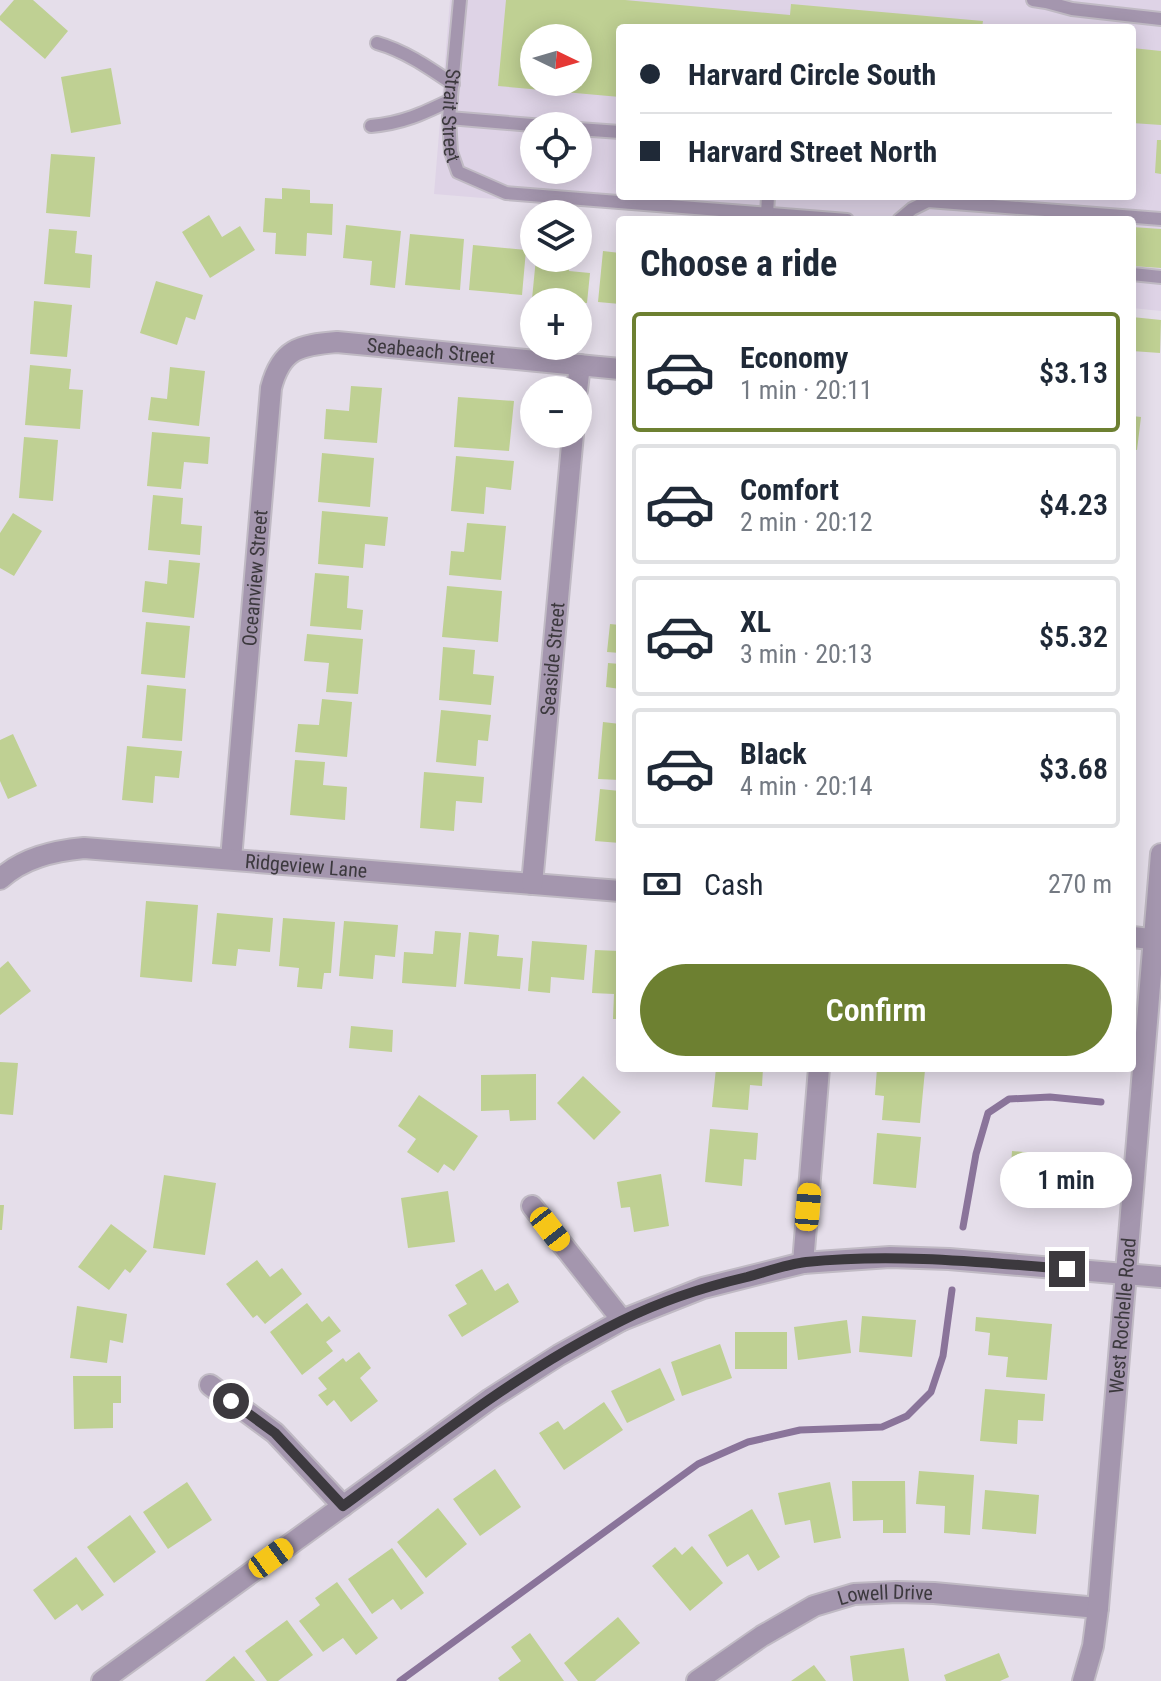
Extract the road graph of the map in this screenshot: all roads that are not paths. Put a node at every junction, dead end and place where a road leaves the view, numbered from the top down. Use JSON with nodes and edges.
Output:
{"nodes":[{"id":1,"x":460,"y":0,"type":"edge"},
{"id":2,"x":1033,"y":0,"type":"edge"},
{"id":3,"x":1161,"y":19,"type":"edge"},
{"id":4,"x":377,"y":43,"type":"dead end"},
{"id":5,"x":453,"y":84,"type":"junction"},
{"id":6,"x":451,"y":100,"type":"junction"},
{"id":7,"x":449,"y":118,"type":"junction"},
{"id":8,"x":520,"y":124,"type":"edge"},
{"id":9,"x":371,"y":126,"type":"dead end"},
{"id":10,"x":592,"y":130,"type":"edge"},
{"id":11,"x":616,"y":132,"type":"edge"},
{"id":12,"x":768,"y":200,"type":"edge"},
{"id":13,"x":767,"y":214,"type":"junction"},
{"id":14,"x":794,"y":216,"type":"edge"},
{"id":15,"x":904,"y":216,"type":"edge"},
{"id":16,"x":1077,"y":216,"type":"edge"},
{"id":17,"x":1136,"y":218,"type":"edge"},
{"id":18,"x":1161,"y":219,"type":"edge"},
{"id":19,"x":1136,"y":274,"type":"edge"},
{"id":20,"x":1161,"y":277,"type":"edge"},
{"id":21,"x":337,"y":342,"type":"joint"},
{"id":22,"x":580,"y":365,"type":"junction"},
{"id":23,"x":616,"y":369,"type":"edge"},
{"id":24,"x":579,"y":376,"type":"edge"},
{"id":25,"x":572,"y":448,"type":"edge"},
{"id":26,"x":1161,"y":854,"type":"edge"},
{"id":27,"x":231,"y":859,"type":"junction"},
{"id":28,"x":0,"y":879,"type":"edge"},
{"id":29,"x":532,"y":884,"type":"junction"},
{"id":30,"x":616,"y":891,"type":"edge"},
{"id":31,"x":1136,"y":937,"type":"edge"},
{"id":32,"x":1157,"y":939,"type":"edge"},
{"id":33,"x":819,"y":1072,"type":"edge"},
{"id":34,"x":532,"y":1206,"type":"dead end"},
{"id":35,"x":803,"y":1263,"type":"junction"},
{"id":36,"x":1126,"y":1274,"type":"junction"},
{"id":37,"x":1161,"y":1277,"type":"edge"},
{"id":38,"x":622,"y":1320,"type":"junction"},
{"id":39,"x":210,"y":1385,"type":"dead end"},
{"id":40,"x":343,"y":1506,"type":"junction"},
{"id":41,"x":1098,"y":1608,"type":"junction"},
{"id":42,"x":102,"y":1681,"type":"edge"},
{"id":43,"x":697,"y":1681,"type":"edge"},
{"id":44,"x":1083,"y":1681,"type":"edge"}],
"edges":[{"from":1,"to":5,"type":"lane","name":"Strait Street"},
{"from":2,"to":3,"type":"lane"},
{"from":4,"to":5,"type":"lane"},
{"from":5,"to":6,"type":"lane","name":"Strait Street"},
{"from":6,"to":7,"type":"lane","name":"Strait Street"},
{"from":6,"to":9,"type":"lane"},
{"from":7,"to":8,"type":"lane"},
{"from":7,"to":13,"type":"lane","name":"Strait Street"},
{"from":10,"to":11,"type":"lane"},
{"from":12,"to":13,"type":"lane"},
{"from":13,"to":14,"type":"lane","name":"Strait Street"},
{"from":15,"to":16,"type":"lane"},
{"from":17,"to":18,"type":"lane"},
{"from":19,"to":20,"type":"lane"},
{"from":21,"to":22,"type":"street","name":"Seabeach Street"},
{"from":21,"to":27,"type":"street","name":"Oceanview Street"},
{"from":22,"to":23,"type":"street","name":"Seabeach Street"},
{"from":22,"to":24,"type":"street"},
{"from":25,"to":29,"type":"street","name":"Seaside Street"},
{"from":26,"to":32,"type":"street","name":"West Rochelle Road"},
{"from":27,"to":28,"type":"street","name":"Ridgeview Lane"},
{"from":27,"to":29,"type":"street","name":"Ridgeview Lane"},
{"from":29,"to":30,"type":"street","name":"Ridgeview Lane"},
{"from":31,"to":32,"type":"street"},
{"from":32,"to":36,"type":"street","name":"West Rochelle Road"},
{"from":33,"to":35,"type":"street"},
{"from":34,"to":38,"type":"street"},
{"from":35,"to":36,"type":"street"},
{"from":35,"to":38,"type":"street"},
{"from":36,"to":37,"type":"street"},
{"from":36,"to":41,"type":"street","name":"West Rochelle Road"},
{"from":38,"to":40,"type":"street"},
{"from":39,"to":40,"type":"street"},
{"from":40,"to":42,"type":"street"},
{"from":41,"to":43,"type":"street","name":"Lowell Drive"},
{"from":41,"to":44,"type":"street","name":"West Rochelle Road"}]}
